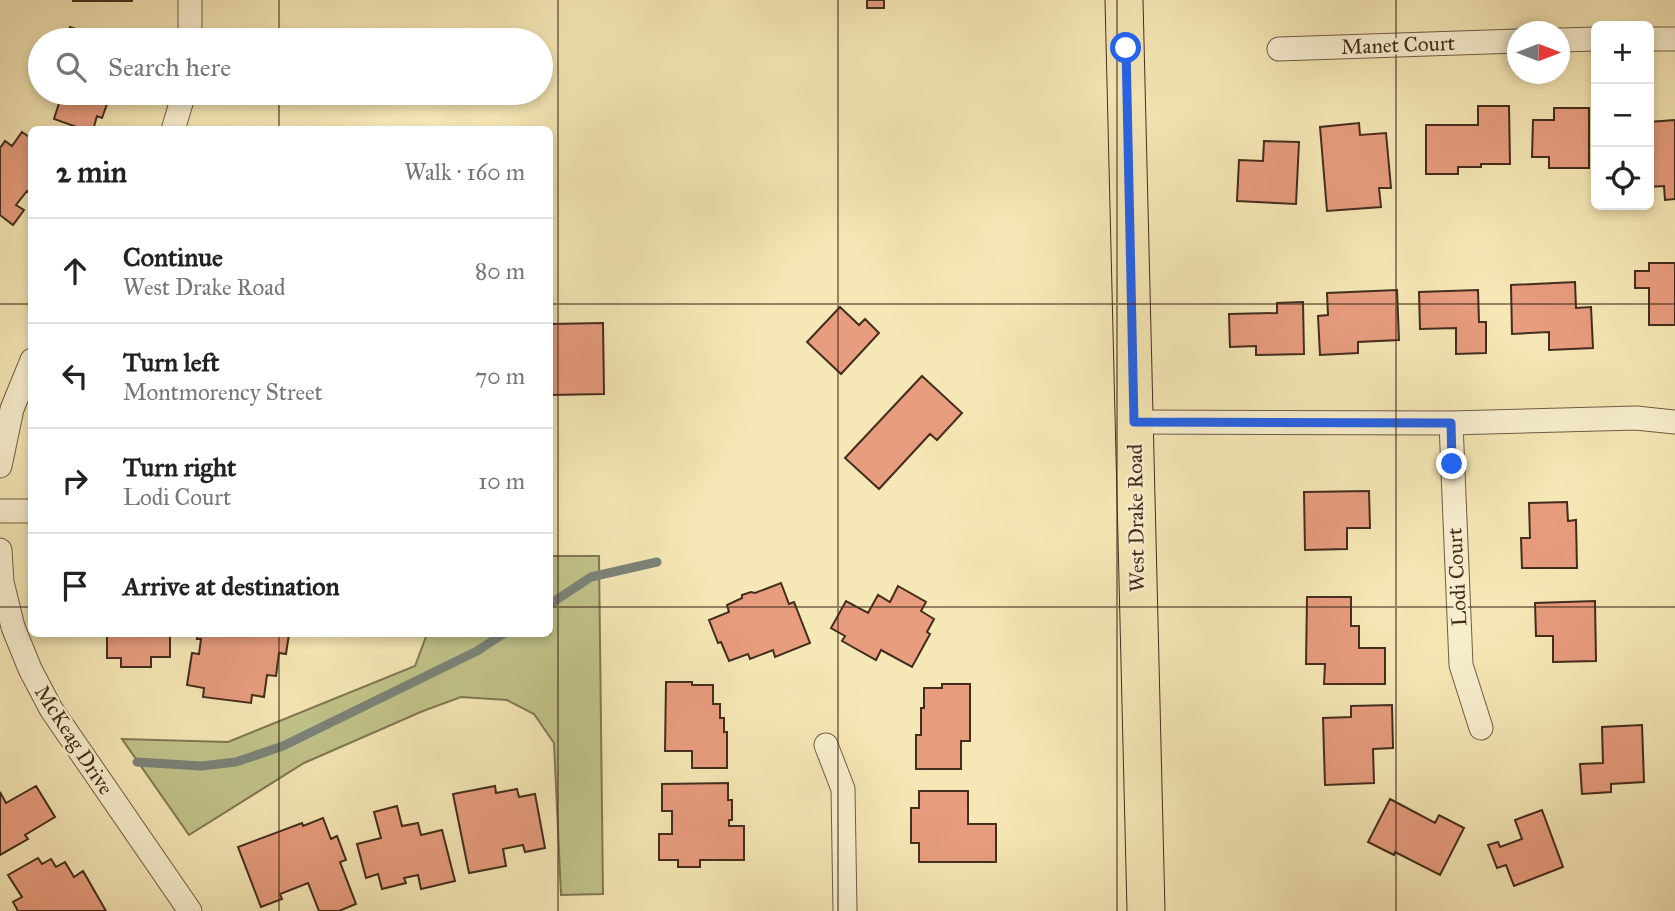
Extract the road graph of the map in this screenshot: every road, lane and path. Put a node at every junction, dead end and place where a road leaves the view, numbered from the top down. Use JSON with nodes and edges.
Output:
{"nodes":[{"id":1,"x":190,"y":0,"type":"edge"},
{"id":2,"x":1124,"y":0,"type":"edge"},
{"id":3,"x":190,"y":28,"type":"edge"},
{"id":4,"x":1591,"y":39,"type":"edge"},
{"id":5,"x":1654,"y":39,"type":"edge"},
{"id":6,"x":1675,"y":39,"type":"edge"},
{"id":7,"x":1570,"y":40,"type":"edge"},
{"id":8,"x":1507,"y":41,"type":"edge"},
{"id":9,"x":1279,"y":49,"type":"dead end"},
{"id":10,"x":180,"y":105,"type":"edge"},
{"id":11,"x":174,"y":126,"type":"edge"},
{"id":12,"x":28,"y":370,"type":"edge"},
{"id":13,"x":1134,"y":422,"type":"junction"},
{"id":14,"x":1675,"y":422,"type":"edge"},
{"id":15,"x":1451,"y":423,"type":"junction"},
{"id":16,"x":0,"y":466,"type":"edge"},
{"id":17,"x":0,"y":511,"type":"edge"},
{"id":18,"x":28,"y":511,"type":"edge"},
{"id":19,"x":0,"y":550,"type":"edge"},
{"id":20,"x":1481,"y":728,"type":"dead end"},
{"id":21,"x":826,"y":745,"type":"dead end"},
{"id":22,"x":190,"y":911,"type":"edge"},
{"id":23,"x":845,"y":911,"type":"edge"},
{"id":24,"x":1146,"y":911,"type":"edge"}],
"edges":[{"from":1,"to":3,"type":"street"},
{"from":2,"to":13,"type":"main road","name":"West Drake Road"},
{"from":4,"to":7,"type":"street"},
{"from":5,"to":6,"type":"street"},
{"from":8,"to":9,"type":"street","name":"Manet Court"},
{"from":10,"to":11,"type":"street"},
{"from":12,"to":16,"type":"street"},
{"from":13,"to":15,"type":"street"},
{"from":13,"to":24,"type":"main road","name":"West Drake Road"},
{"from":14,"to":15,"type":"street"},
{"from":15,"to":20,"type":"street","name":"Lodi Court"},
{"from":17,"to":18,"type":"street"},
{"from":19,"to":22,"type":"street","name":"McKeag Drive"},
{"from":21,"to":23,"type":"street"}]}
